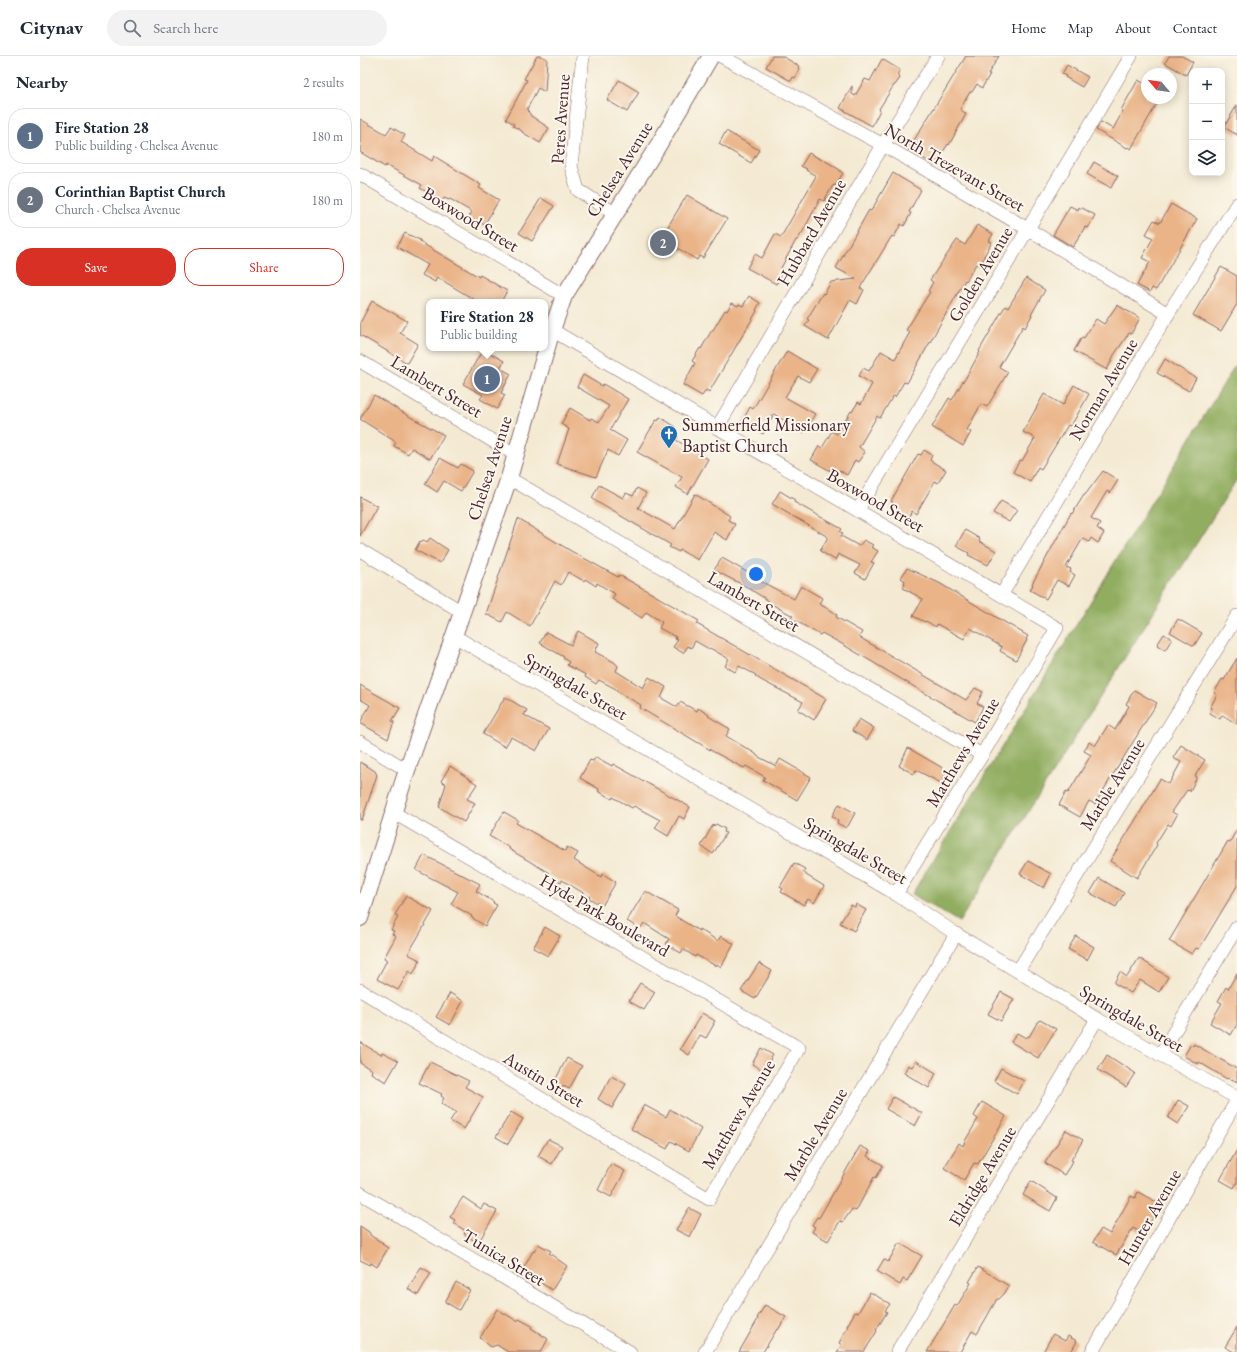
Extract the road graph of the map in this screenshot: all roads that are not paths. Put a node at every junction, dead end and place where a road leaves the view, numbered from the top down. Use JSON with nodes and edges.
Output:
{"nodes":[{"id":1,"x":583,"y":56,"type":"edge"},
{"id":2,"x":711,"y":56,"type":"edge"},
{"id":3,"x":721,"y":56,"type":"edge"},
{"id":4,"x":938,"y":56,"type":"edge"},
{"id":5,"x":1131,"y":56,"type":"edge"},
{"id":6,"x":883,"y":145,"type":"junction"},
{"id":7,"x":360,"y":174,"type":"edge"},
{"id":8,"x":1237,"y":204,"type":"edge"},
{"id":9,"x":614,"y":213,"type":"junction"},
{"id":10,"x":1028,"y":229,"type":"junction"},
{"id":11,"x":564,"y":296,"type":"junction"},
{"id":12,"x":1168,"y":314,"type":"junction"},
{"id":13,"x":552,"y":330,"type":"junction"},
{"id":14,"x":548,"y":344,"type":"edge"},
{"id":15,"x":546,"y":351,"type":"edge"},
{"id":16,"x":360,"y":361,"type":"edge"},
{"id":17,"x":717,"y":428,"type":"junction"},
{"id":18,"x":516,"y":454,"type":"junction"},
{"id":19,"x":509,"y":478,"type":"junction"},
{"id":20,"x":858,"y":510,"type":"junction"},
{"id":21,"x":360,"y":550,"type":"edge"},
{"id":22,"x":1002,"y":594,"type":"junction"},
{"id":23,"x":462,"y":612,"type":"junction"},
{"id":24,"x":1237,"y":616,"type":"edge"},
{"id":25,"x":1057,"y":628,"type":"joint"},
{"id":26,"x":454,"y":636,"type":"junction"},
{"id":27,"x":360,"y":742,"type":"edge"},
{"id":28,"x":982,"y":755,"type":"junction"},
{"id":29,"x":407,"y":770,"type":"junction"},
{"id":30,"x":394,"y":813,"type":"junction"},
{"id":31,"x":896,"y":894,"type":"junction"},
{"id":32,"x":360,"y":918,"type":"edge"},
{"id":33,"x":1237,"y":927,"type":"edge"},
{"id":34,"x":956,"y":934,"type":"junction"},
{"id":35,"x":1018,"y":971,"type":"junction"},
{"id":36,"x":360,"y":990,"type":"edge"},
{"id":37,"x":1097,"y":1019,"type":"junction"},
{"id":38,"x":799,"y":1048,"type":"joint"},
{"id":39,"x":1160,"y":1055,"type":"junction"},
{"id":40,"x":1237,"y":1099,"type":"edge"},
{"id":41,"x":360,"y":1192,"type":"edge"},
{"id":42,"x":709,"y":1199,"type":"joint"},
{"id":43,"x":630,"y":1352,"type":"edge"},
{"id":44,"x":705,"y":1352,"type":"edge"},
{"id":45,"x":897,"y":1352,"type":"edge"},
{"id":46,"x":1092,"y":1352,"type":"edge"}],
"edges":[{"from":1,"to":9,"type":"street","name":"Peres Avenue"},
{"from":2,"to":9,"type":"main road","name":"Chelsea Avenue"},
{"from":3,"to":6,"type":"street","name":"North Trezevant Street"},
{"from":4,"to":6,"type":"street","name":"Hubbard Avenue"},
{"from":5,"to":10,"type":"street","name":"Golden Avenue"},
{"from":6,"to":10,"type":"street","name":"North Trezevant Street"},
{"from":6,"to":17,"type":"street","name":"Hubbard Avenue"},
{"from":7,"to":11,"type":"street","name":"Boxwood Street"},
{"from":8,"to":12,"type":"street","name":"Norman Avenue"},
{"from":9,"to":11,"type":"main road","name":"Chelsea Avenue"},
{"from":10,"to":12,"type":"street","name":"North Trezevant Street"},
{"from":10,"to":20,"type":"street","name":"Golden Avenue"},
{"from":11,"to":13,"type":"main road","name":"Chelsea Avenue"},
{"from":12,"to":22,"type":"street","name":"Norman Avenue"},
{"from":13,"to":14,"type":"main road","name":"Chelsea Avenue"},
{"from":13,"to":17,"type":"street","name":"Boxwood Street"},
{"from":15,"to":18,"type":"main road","name":"Chelsea Avenue"},
{"from":16,"to":18,"type":"street","name":"Lambert Street"},
{"from":17,"to":20,"type":"street","name":"Boxwood Street"},
{"from":18,"to":19,"type":"main road","name":"Chelsea Avenue"},
{"from":19,"to":23,"type":"main road","name":"Chelsea Avenue"},
{"from":19,"to":28,"type":"street","name":"Lambert Street"},
{"from":20,"to":22,"type":"street","name":"Boxwood Street"},
{"from":21,"to":23,"type":"street"},
{"from":22,"to":25,"type":"street","name":"Boxwood Street"},
{"from":23,"to":26,"type":"main road","name":"Chelsea Avenue"},
{"from":24,"to":35,"type":"street","name":"Marble Avenue"},
{"from":25,"to":28,"type":"street","name":"Matthews Avenue"},
{"from":26,"to":29,"type":"main road","name":"Chelsea Avenue"},
{"from":26,"to":31,"type":"street","name":"Springdale Street"},
{"from":27,"to":29,"type":"street"},
{"from":28,"to":31,"type":"street","name":"Matthews Avenue"},
{"from":29,"to":30,"type":"main road","name":"Chelsea Avenue"},
{"from":30,"to":32,"type":"main road","name":"Chelsea Avenue"},
{"from":30,"to":38,"type":"street","name":"Hyde Park Boulevard"},
{"from":31,"to":34,"type":"street","name":"Springdale Street"},
{"from":33,"to":39,"type":"street"},
{"from":34,"to":35,"type":"street","name":"Springdale Street"},
{"from":34,"to":44,"type":"street","name":"Marble Avenue"},
{"from":35,"to":37,"type":"street","name":"Springdale Street"},
{"from":36,"to":42,"type":"street","name":"Austin Street"},
{"from":37,"to":39,"type":"street","name":"Springdale Street"},
{"from":37,"to":45,"type":"street","name":"Eldridge Avenue"},
{"from":38,"to":42,"type":"street","name":"Matthews Avenue"},
{"from":39,"to":40,"type":"street","name":"Springdale Street"},
{"from":40,"to":46,"type":"street","name":"Hunter Avenue"},
{"from":41,"to":43,"type":"street","name":"Tunica Street"}]}
